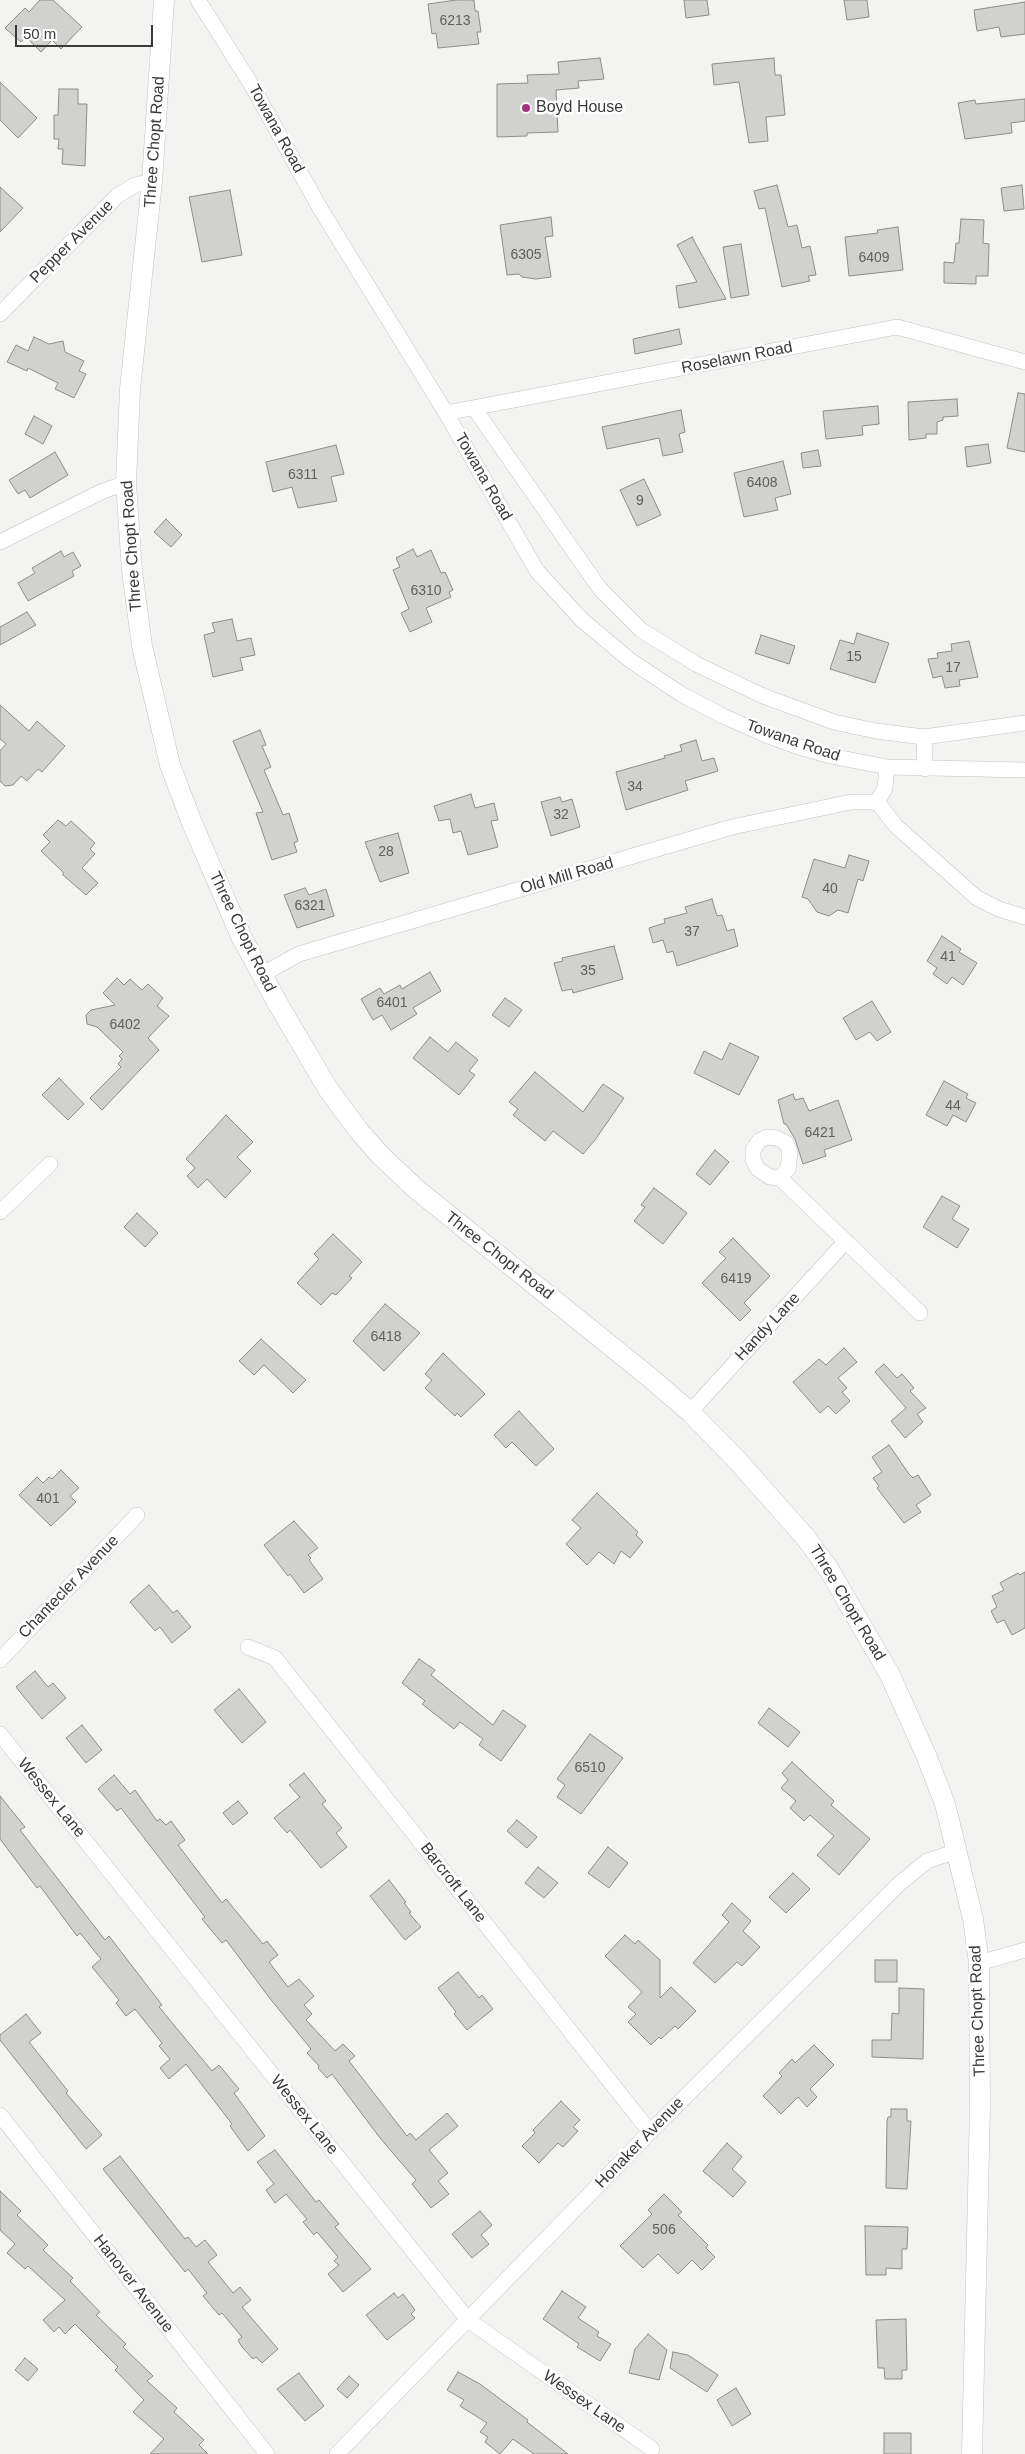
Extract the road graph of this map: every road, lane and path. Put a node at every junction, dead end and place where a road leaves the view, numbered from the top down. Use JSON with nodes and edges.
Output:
{"nodes":[{"id":1,"x":164,"y":0,"type":"edge"},
{"id":2,"x":198,"y":0,"type":"edge"},
{"id":3,"x":152,"y":181,"type":"junction"},
{"id":4,"x":0,"y":314,"type":"edge"},
{"id":5,"x":1025,"y":362,"type":"edge"},
{"id":6,"x":474,"y":408,"type":"junction"},
{"id":7,"x":446,"y":413,"type":"junction"},
{"id":8,"x":126,"y":483,"type":"junction"},
{"id":9,"x":0,"y":542,"type":"edge"},
{"id":10,"x":1025,"y":723,"type":"edge"},
{"id":11,"x":924,"y":737,"type":"junction"},
{"id":12,"x":886,"y":767,"type":"junction"},
{"id":13,"x":925,"y":769,"type":"junction"},
{"id":14,"x":1025,"y":770,"type":"edge"},
{"id":15,"x":877,"y":802,"type":"junction"},
{"id":16,"x":1025,"y":916,"type":"edge"},
{"id":17,"x":263,"y":974,"type":"junction"},
{"id":18,"x":50,"y":1164,"type":"dead end"},
{"id":19,"x":780,"y":1178,"type":"dead end"},
{"id":20,"x":0,"y":1212,"type":"edge"},
{"id":21,"x":846,"y":1241,"type":"junction"},
{"id":22,"x":920,"y":1313,"type":"dead end"},
{"id":23,"x":690,"y":1412,"type":"junction"},
{"id":24,"x":138,"y":1515,"type":"dead end"},
{"id":25,"x":248,"y":1646,"type":"dead end"},
{"id":26,"x":0,"y":1660,"type":"edge"},
{"id":27,"x":0,"y":1734,"type":"edge"},
{"id":28,"x":957,"y":1850,"type":"junction"},
{"id":29,"x":1025,"y":1950,"type":"edge"},
{"id":30,"x":979,"y":1963,"type":"junction"},
{"id":31,"x":0,"y":2114,"type":"edge"},
{"id":32,"x":650,"y":2132,"type":"junction"},
{"id":33,"x":468,"y":2320,"type":"junction"},
{"id":34,"x":652,"y":2449,"type":"dead end"},
{"id":35,"x":267,"y":2454,"type":"edge"},
{"id":36,"x":337,"y":2454,"type":"edge"},
{"id":37,"x":972,"y":2454,"type":"edge"}],
"edges":[{"from":1,"to":3,"type":"main road","name":"Three Chopt Road"},
{"from":2,"to":7,"type":"street","name":"Towana Road"},
{"from":3,"to":4,"type":"street","name":"Pepper Avenue"},
{"from":3,"to":8,"type":"main road","name":"Three Chopt Road"},
{"from":5,"to":6,"type":"street","name":"Roselawn Road"},
{"from":6,"to":7,"type":"street","name":"Roselawn Road"},
{"from":6,"to":11,"type":"street","name":"Towana Road"},
{"from":7,"to":12,"type":"street","name":"Towana Road"},
{"from":8,"to":9,"type":"street"},
{"from":8,"to":17,"type":"main road","name":"Three Chopt Road"},
{"from":10,"to":11,"type":"street","name":"Towana Road"},
{"from":11,"to":13,"type":"street"},
{"from":12,"to":13,"type":"street","name":"Towana Road"},
{"from":12,"to":15,"type":"street"},
{"from":13,"to":14,"type":"street","name":"Towana Road"},
{"from":15,"to":16,"type":"street"},
{"from":15,"to":17,"type":"street","name":"Old Mill Road"},
{"from":17,"to":23,"type":"main road","name":"Three Chopt Road"},
{"from":18,"to":20,"type":"street"},
{"from":19,"to":21,"type":"street"},
{"from":21,"to":22,"type":"street"},
{"from":21,"to":23,"type":"street","name":"Handy Lane"},
{"from":23,"to":28,"type":"main road","name":"Three Chopt Road"},
{"from":24,"to":26,"type":"street","name":"Chantecler Avenue"},
{"from":25,"to":32,"type":"street","name":"Barcroft Lane"},
{"from":27,"to":33,"type":"street","name":"Wessex Lane"},
{"from":28,"to":30,"type":"main road","name":"Three Chopt Road"},
{"from":28,"to":32,"type":"street","name":"Honaker Avenue"},
{"from":29,"to":30,"type":"street"},
{"from":30,"to":37,"type":"main road","name":"Three Chopt Road"},
{"from":31,"to":35,"type":"street","name":"Hanover Avenue"},
{"from":32,"to":33,"type":"street","name":"Honaker Avenue"},
{"from":33,"to":34,"type":"street","name":"Wessex Lane"},
{"from":33,"to":36,"type":"street","name":"Honaker Avenue"}]}
